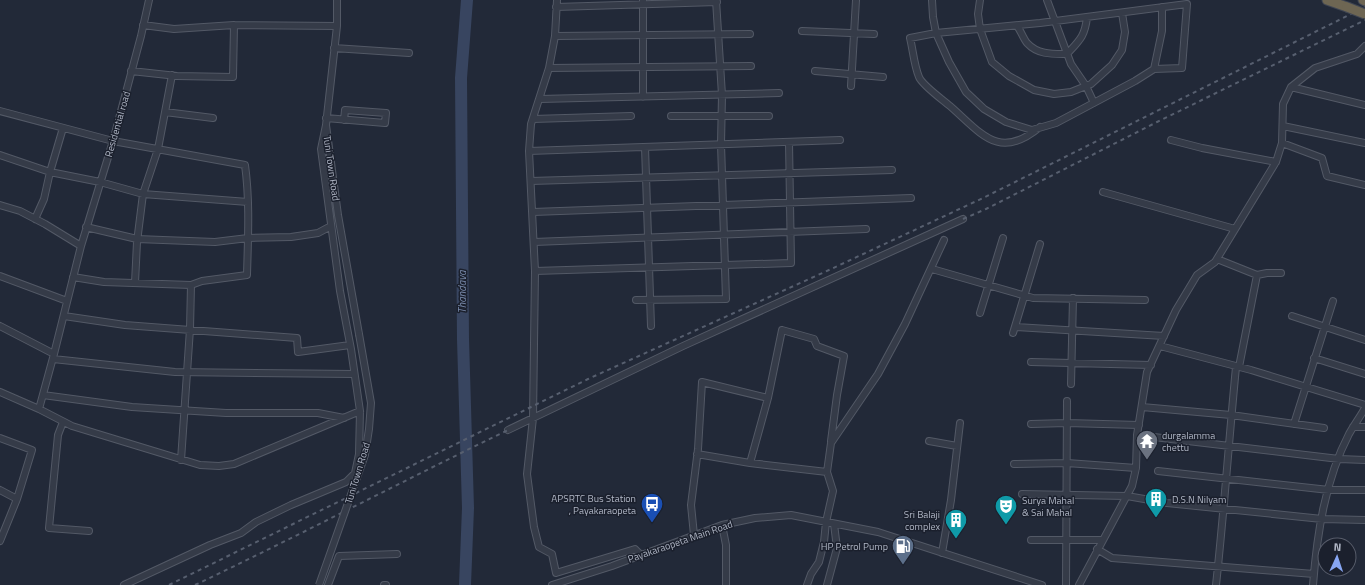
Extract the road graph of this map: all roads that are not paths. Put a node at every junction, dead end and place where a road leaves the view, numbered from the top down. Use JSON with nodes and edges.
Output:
{"nodes":[{"id":1,"x":148,"y":0,"type":"edge"},
{"id":2,"x":337,"y":0,"type":"edge"},
{"id":3,"x":557,"y":0,"type":"edge"},
{"id":4,"x":856,"y":0,"type":"edge"},
{"id":5,"x":932,"y":0,"type":"edge"},
{"id":6,"x":980,"y":0,"type":"edge"},
{"id":7,"x":1046,"y":0,"type":"edge"},
{"id":8,"x":1327,"y":0,"type":"edge"},
{"id":9,"x":717,"y":1,"type":"edge"},
{"id":10,"x":643,"y":2,"type":"edge"},
{"id":11,"x":556,"y":7,"type":"junction"},
{"id":12,"x":1162,"y":7,"type":"junction"},
{"id":13,"x":1122,"y":13,"type":"junction"},
{"id":14,"x":1365,"y":14,"type":"edge"},
{"id":15,"x":1087,"y":17,"type":"junction"},
{"id":16,"x":1054,"y":22,"type":"junction"},
{"id":17,"x":143,"y":25,"type":"junction"},
{"id":18,"x":234,"y":26,"type":"junction"},
{"id":19,"x":337,"y":26,"type":"junction"},
{"id":20,"x":1018,"y":26,"type":"junction"},
{"id":21,"x":980,"y":29,"type":"junction"},
{"id":22,"x":802,"y":31,"type":"dead end"},
{"id":23,"x":854,"y":33,"type":"junction"},
{"id":24,"x":936,"y":33,"type":"junction"},
{"id":25,"x":717,"y":34,"type":"junction"},
{"id":26,"x":750,"y":34,"type":"dead end"},
{"id":27,"x":874,"y":34,"type":"dead end"},
{"id":28,"x":642,"y":35,"type":"junction"},
{"id":29,"x":555,"y":36,"type":"junction"},
{"id":30,"x":1365,"y":46,"type":"edge"},
{"id":31,"x":334,"y":48,"type":"junction"},
{"id":32,"x":409,"y":54,"type":"dead end"},
{"id":33,"x":1067,"y":54,"type":"junction"},
{"id":34,"x":720,"y":66,"type":"junction"},
{"id":35,"x":751,"y":66,"type":"dead end"},
{"id":36,"x":642,"y":67,"type":"junction"},
{"id":37,"x":549,"y":68,"type":"junction"},
{"id":38,"x":1154,"y":69,"type":"junction"},
{"id":39,"x":132,"y":71,"type":"junction"},
{"id":40,"x":815,"y":72,"type":"dead end"},
{"id":41,"x":852,"y":74,"type":"junction"},
{"id":42,"x":172,"y":75,"type":"junction"},
{"id":43,"x":883,"y":77,"type":"dead end"},
{"id":44,"x":851,"y":86,"type":"dead end"},
{"id":45,"x":1086,"y":86,"type":"junction"},
{"id":46,"x":1290,"y":87,"type":"junction"},
{"id":47,"x":779,"y":93,"type":"dead end"},
{"id":48,"x":722,"y":95,"type":"junction"},
{"id":49,"x":643,"y":96,"type":"junction"},
{"id":50,"x":540,"y":98,"type":"junction"},
{"id":51,"x":1094,"y":103,"type":"junction"},
{"id":52,"x":1365,"y":104,"type":"edge"},
{"id":53,"x":0,"y":111,"type":"edge"},
{"id":54,"x":165,"y":112,"type":"junction"},
{"id":55,"x":631,"y":116,"type":"dead end"},
{"id":56,"x":670,"y":116,"type":"dead end"},
{"id":57,"x":721,"y":116,"type":"junction"},
{"id":58,"x":770,"y":116,"type":"dead end"},
{"id":59,"x":212,"y":118,"type":"dead end"},
{"id":60,"x":533,"y":119,"type":"junction"},
{"id":61,"x":344,"y":120,"type":"junction"},
{"id":62,"x":326,"y":122,"type":"junction"},
{"id":63,"x":1283,"y":126,"type":"junction"},
{"id":64,"x":63,"y":128,"type":"junction"},
{"id":65,"x":1040,"y":128,"type":"junction"},
{"id":66,"x":840,"y":140,"type":"dead end"},
{"id":67,"x":1171,"y":140,"type":"dead end"},
{"id":68,"x":113,"y":141,"type":"junction"},
{"id":69,"x":789,"y":142,"type":"junction"},
{"id":70,"x":1282,"y":143,"type":"junction"},
{"id":71,"x":1365,"y":143,"type":"edge"},
{"id":72,"x":721,"y":144,"type":"junction"},
{"id":73,"x":645,"y":147,"type":"junction"},
{"id":74,"x":158,"y":149,"type":"junction"},
{"id":75,"x":529,"y":151,"type":"junction"},
{"id":76,"x":0,"y":155,"type":"edge"},
{"id":77,"x":1276,"y":162,"type":"junction"},
{"id":78,"x":892,"y":170,"type":"dead end"},
{"id":79,"x":50,"y":172,"type":"junction"},
{"id":80,"x":789,"y":173,"type":"junction"},
{"id":81,"x":722,"y":175,"type":"junction"},
{"id":82,"x":646,"y":177,"type":"junction"},
{"id":83,"x":531,"y":181,"type":"junction"},
{"id":84,"x":100,"y":182,"type":"junction"},
{"id":85,"x":1365,"y":185,"type":"edge"},
{"id":86,"x":1103,"y":192,"type":"dead end"},
{"id":87,"x":143,"y":194,"type":"junction"},
{"id":88,"x":911,"y":198,"type":"dead end"},
{"id":89,"x":248,"y":202,"type":"junction"},
{"id":90,"x":790,"y":202,"type":"junction"},
{"id":91,"x":0,"y":205,"type":"edge"},
{"id":92,"x":723,"y":205,"type":"junction"},
{"id":93,"x":647,"y":208,"type":"junction"},
{"id":94,"x":533,"y":212,"type":"junction"},
{"id":95,"x":35,"y":218,"type":"junction"},
{"id":96,"x":963,"y":219,"type":"dead end"},
{"id":97,"x":331,"y":226,"type":"junction"},
{"id":98,"x":86,"y":227,"type":"junction"},
{"id":99,"x":1235,"y":228,"type":"junction"},
{"id":100,"x":866,"y":229,"type":"dead end"},
{"id":101,"x":790,"y":232,"type":"junction"},
{"id":102,"x":724,"y":235,"type":"junction"},
{"id":103,"x":248,"y":238,"type":"junction"},
{"id":104,"x":648,"y":238,"type":"junction"},
{"id":105,"x":1003,"y":238,"type":"dead end"},
{"id":106,"x":137,"y":239,"type":"junction"},
{"id":107,"x":944,"y":240,"type":"dead end"},
{"id":108,"x":534,"y":242,"type":"junction"},
{"id":109,"x":1040,"y":244,"type":"dead end"},
{"id":110,"x":81,"y":246,"type":"junction"},
{"id":111,"x":1217,"y":259,"type":"junction"},
{"id":112,"x":725,"y":266,"type":"junction"},
{"id":113,"x":649,"y":268,"type":"junction"},
{"id":114,"x":932,"y":269,"type":"junction"},
{"id":115,"x":535,"y":271,"type":"junction"},
{"id":116,"x":1281,"y":273,"type":"dead end"},
{"id":117,"x":1257,"y":275,"type":"junction"},
{"id":118,"x":0,"y":276,"type":"edge"},
{"id":119,"x":73,"y":277,"type":"junction"},
{"id":120,"x":135,"y":283,"type":"junction"},
{"id":121,"x":988,"y":284,"type":"junction"},
{"id":122,"x":191,"y":285,"type":"junction"},
{"id":123,"x":1024,"y":295,"type":"junction"},
{"id":124,"x":1073,"y":298,"type":"junction"},
{"id":125,"x":636,"y":300,"type":"dead end"},
{"id":126,"x":650,"y":300,"type":"junction"},
{"id":127,"x":1146,"y":300,"type":"dead end"},
{"id":128,"x":67,"y":301,"type":"junction"},
{"id":129,"x":1333,"y":301,"type":"dead end"},
{"id":130,"x":980,"y":313,"type":"dead end"},
{"id":131,"x":64,"y":316,"type":"junction"},
{"id":132,"x":1292,"y":316,"type":"dead end"},
{"id":133,"x":0,"y":326,"type":"edge"},
{"id":134,"x":651,"y":326,"type":"dead end"},
{"id":135,"x":1325,"y":326,"type":"junction"},
{"id":136,"x":190,"y":329,"type":"junction"},
{"id":137,"x":1072,"y":331,"type":"junction"},
{"id":138,"x":359,"y":334,"type":"joint"},
{"id":139,"x":1164,"y":336,"type":"junction"},
{"id":140,"x":1365,"y":340,"type":"edge"},
{"id":141,"x":350,"y":345,"type":"junction"},
{"id":142,"x":1160,"y":346,"type":"junction"},
{"id":143,"x":54,"y":356,"type":"junction"},
{"id":144,"x":1314,"y":358,"type":"junction"},
{"id":145,"x":1031,"y":362,"type":"dead end"},
{"id":146,"x":1072,"y":364,"type":"junction"},
{"id":147,"x":1151,"y":365,"type":"junction"},
{"id":148,"x":1238,"y":367,"type":"junction"},
{"id":149,"x":187,"y":372,"type":"junction"},
{"id":150,"x":354,"y":374,"type":"junction"},
{"id":151,"x":1365,"y":374,"type":"edge"},
{"id":152,"x":1071,"y":384,"type":"dead end"},
{"id":153,"x":1305,"y":387,"type":"junction"},
{"id":154,"x":0,"y":392,"type":"edge"},
{"id":155,"x":43,"y":395,"type":"junction"},
{"id":156,"x":768,"y":398,"type":"junction"},
{"id":157,"x":1067,"y":401,"type":"dead end"},
{"id":158,"x":1142,"y":407,"type":"junction"},
{"id":159,"x":1365,"y":407,"type":"edge"},
{"id":160,"x":39,"y":409,"type":"junction"},
{"id":161,"x":185,"y":411,"type":"junction"},
{"id":162,"x":360,"y":411,"type":"junction"},
{"id":163,"x":1231,"y":415,"type":"junction"},
{"id":164,"x":344,"y":418,"type":"junction"},
{"id":165,"x":533,"y":418,"type":"junction"},
{"id":166,"x":63,"y":422,"type":"junction"},
{"id":167,"x":960,"y":423,"type":"dead end"},
{"id":168,"x":1067,"y":423,"type":"junction"},
{"id":169,"x":1031,"y":424,"type":"dead end"},
{"id":170,"x":1294,"y":424,"type":"junction"},
{"id":171,"x":1139,"y":425,"type":"junction"},
{"id":172,"x":1353,"y":427,"type":"junction"},
{"id":173,"x":1365,"y":427,"type":"edge"},
{"id":174,"x":1324,"y":428,"type":"dead end"},
{"id":175,"x":508,"y":430,"type":"dead end"},
{"id":176,"x":1137,"y":435,"type":"junction"},
{"id":177,"x":0,"y":438,"type":"edge"},
{"id":178,"x":929,"y":441,"type":"dead end"},
{"id":179,"x":831,"y":443,"type":"junction"},
{"id":180,"x":957,"y":446,"type":"junction"},
{"id":181,"x":1228,"y":446,"type":"junction"},
{"id":182,"x":697,"y":454,"type":"junction"},
{"id":183,"x":1339,"y":459,"type":"junction"},
{"id":184,"x":181,"y":460,"type":"junction"},
{"id":185,"x":1365,"y":460,"type":"edge"},
{"id":186,"x":750,"y":463,"type":"junction"},
{"id":187,"x":1014,"y":464,"type":"dead end"},
{"id":188,"x":1066,"y":464,"type":"junction"},
{"id":189,"x":1136,"y":468,"type":"junction"},
{"id":190,"x":827,"y":472,"type":"junction"},
{"id":191,"x":1158,"y":472,"type":"dead end"},
{"id":192,"x":1226,"y":478,"type":"junction"},
{"id":193,"x":0,"y":490,"type":"edge"},
{"id":194,"x":1328,"y":490,"type":"junction"},
{"id":195,"x":1365,"y":490,"type":"edge"},
{"id":196,"x":1022,"y":494,"type":"dead end"},
{"id":197,"x":1066,"y":495,"type":"junction"},
{"id":198,"x":1127,"y":496,"type":"junction"},
{"id":199,"x":17,"y":499,"type":"junction"},
{"id":200,"x":1224,"y":509,"type":"junction"},
{"id":201,"x":1322,"y":518,"type":"junction"},
{"id":202,"x":1365,"y":520,"type":"edge"},
{"id":203,"x":826,"y":522,"type":"junction"},
{"id":204,"x":834,"y":524,"type":"junction"},
{"id":205,"x":722,"y":525,"type":"junction"},
{"id":206,"x":89,"y":531,"type":"dead end"},
{"id":207,"x":694,"y":535,"type":"junction"},
{"id":208,"x":0,"y":540,"type":"edge"},
{"id":209,"x":1031,"y":540,"type":"dead end"},
{"id":210,"x":1066,"y":540,"type":"junction"},
{"id":211,"x":1102,"y":540,"type":"junction"},
{"id":212,"x":1097,"y":549,"type":"junction"},
{"id":213,"x":942,"y":553,"type":"junction"},
{"id":214,"x":397,"y":554,"type":"dead end"},
{"id":215,"x":641,"y":555,"type":"junction"},
{"id":216,"x":1218,"y":566,"type":"junction"},
{"id":217,"x":1314,"y":574,"type":"junction"},
{"id":218,"x":124,"y":585,"type":"edge"},
{"id":219,"x":320,"y":585,"type":"edge"},
{"id":220,"x":328,"y":585,"type":"edge"},
{"id":221,"x":552,"y":585,"type":"edge"},
{"id":222,"x":726,"y":585,"type":"edge"},
{"id":223,"x":807,"y":585,"type":"edge"},
{"id":224,"x":827,"y":585,"type":"edge"},
{"id":225,"x":1038,"y":585,"type":"edge"},
{"id":226,"x":1066,"y":585,"type":"edge"},
{"id":227,"x":1079,"y":585,"type":"edge"},
{"id":228,"x":1216,"y":585,"type":"edge"},
{"id":229,"x":1313,"y":585,"type":"edge"}],
"edges":[{"from":1,"to":17,"type":"street","name":"Residential road"},
{"from":2,"to":19,"type":"street","name":"Tuni Town Road"},
{"from":3,"to":11,"type":"street"},
{"from":4,"to":23,"type":"street"},
{"from":5,"to":24,"type":"street"},
{"from":6,"to":21,"type":"street"},
{"from":7,"to":16,"type":"street"},
{"from":8,"to":14,"type":"highway","bridge":true},
{"from":9,"to":10,"type":"street"},
{"from":9,"to":25,"type":"street"},
{"from":10,"to":11,"type":"street"},
{"from":10,"to":28,"type":"street"},
{"from":11,"to":29,"type":"street"},
{"from":12,"to":13,"type":"street"},
{"from":12,"to":38,"type":"street"},
{"from":12,"to":38,"type":"street"},
{"from":13,"to":15,"type":"street"},
{"from":13,"to":45,"type":"street"},
{"from":15,"to":16,"type":"street"},
{"from":15,"to":33,"type":"street"},
{"from":16,"to":20,"type":"street"},
{"from":16,"to":33,"type":"street"},
{"from":17,"to":18,"type":"street"},
{"from":17,"to":39,"type":"street","name":"Residential road"},
{"from":18,"to":19,"type":"street"},
{"from":18,"to":42,"type":"street"},
{"from":19,"to":31,"type":"street","name":"Tuni Town Road"},
{"from":20,"to":21,"type":"street"},
{"from":20,"to":33,"type":"street"},
{"from":21,"to":24,"type":"street"},
{"from":21,"to":45,"type":"street"},
{"from":22,"to":23,"type":"street"},
{"from":23,"to":27,"type":"street"},
{"from":23,"to":41,"type":"street"},
{"from":24,"to":65,"type":"street"},
{"from":24,"to":65,"type":"street"},
{"from":25,"to":26,"type":"street"},
{"from":25,"to":28,"type":"street"},
{"from":25,"to":34,"type":"street"},
{"from":28,"to":29,"type":"street"},
{"from":28,"to":36,"type":"street"},
{"from":29,"to":37,"type":"street"},
{"from":30,"to":46,"type":"street"},
{"from":31,"to":32,"type":"street"},
{"from":31,"to":62,"type":"street","name":"Tuni Town Road"},
{"from":33,"to":45,"type":"street"},
{"from":34,"to":35,"type":"street"},
{"from":34,"to":36,"type":"street"},
{"from":34,"to":48,"type":"street"},
{"from":36,"to":37,"type":"street"},
{"from":36,"to":49,"type":"street"},
{"from":37,"to":50,"type":"street"},
{"from":38,"to":51,"type":"street"},
{"from":39,"to":42,"type":"street"},
{"from":39,"to":68,"type":"street","name":"Residential road"},
{"from":40,"to":41,"type":"street"},
{"from":41,"to":43,"type":"street"},
{"from":41,"to":44,"type":"street"},
{"from":42,"to":54,"type":"street"},
{"from":45,"to":51,"type":"street"},
{"from":46,"to":52,"type":"street"},
{"from":46,"to":63,"type":"street"},
{"from":47,"to":48,"type":"street"},
{"from":48,"to":49,"type":"street"},
{"from":48,"to":57,"type":"street"},
{"from":49,"to":50,"type":"street"},
{"from":50,"to":60,"type":"street"},
{"from":51,"to":65,"type":"street"},
{"from":53,"to":64,"type":"street"},
{"from":54,"to":59,"type":"street"},
{"from":54,"to":74,"type":"street"},
{"from":55,"to":60,"type":"street"},
{"from":56,"to":57,"type":"street"},
{"from":57,"to":58,"type":"street"},
{"from":57,"to":72,"type":"street"},
{"from":60,"to":75,"type":"street"},
{"from":61,"to":61,"type":"street"},
{"from":61,"to":62,"type":"street"},
{"from":62,"to":97,"type":"street"},
{"from":62,"to":138,"type":"street","name":"Tuni Town Road"},
{"from":63,"to":70,"type":"street"},
{"from":63,"to":71,"type":"street"},
{"from":64,"to":68,"type":"street"},
{"from":64,"to":79,"type":"street"},
{"from":66,"to":69,"type":"street"},
{"from":67,"to":77,"type":"street"},
{"from":68,"to":74,"type":"street"},
{"from":68,"to":84,"type":"street","name":"Residential road"},
{"from":69,"to":72,"type":"street"},
{"from":69,"to":80,"type":"street"},
{"from":70,"to":77,"type":"street"},
{"from":70,"to":85,"type":"street"},
{"from":72,"to":73,"type":"street"},
{"from":72,"to":81,"type":"street"},
{"from":73,"to":75,"type":"street"},
{"from":73,"to":82,"type":"street"},
{"from":74,"to":87,"type":"street"},
{"from":74,"to":89,"type":"street"},
{"from":75,"to":83,"type":"street"},
{"from":76,"to":79,"type":"street"},
{"from":77,"to":99,"type":"street"},
{"from":78,"to":80,"type":"street"},
{"from":79,"to":84,"type":"street"},
{"from":79,"to":95,"type":"street"},
{"from":80,"to":81,"type":"street"},
{"from":80,"to":90,"type":"street"},
{"from":81,"to":82,"type":"street"},
{"from":81,"to":92,"type":"street"},
{"from":82,"to":83,"type":"street"},
{"from":82,"to":93,"type":"street"},
{"from":83,"to":94,"type":"street"},
{"from":84,"to":87,"type":"street"},
{"from":84,"to":98,"type":"street","name":"Residential road"},
{"from":86,"to":99,"type":"street"},
{"from":87,"to":89,"type":"street"},
{"from":87,"to":106,"type":"street"},
{"from":88,"to":90,"type":"street"},
{"from":89,"to":103,"type":"street"},
{"from":90,"to":92,"type":"street"},
{"from":90,"to":101,"type":"street"},
{"from":91,"to":95,"type":"street"},
{"from":92,"to":93,"type":"street"},
{"from":92,"to":102,"type":"street"},
{"from":93,"to":94,"type":"street"},
{"from":93,"to":104,"type":"street"},
{"from":94,"to":108,"type":"street"},
{"from":95,"to":110,"type":"street"},
{"from":96,"to":165,"type":"street"},
{"from":97,"to":103,"type":"street"},
{"from":97,"to":141,"type":"street"},
{"from":98,"to":106,"type":"street"},
{"from":98,"to":110,"type":"street","name":"Residential road"},
{"from":99,"to":111,"type":"street"},
{"from":100,"to":101,"type":"street"},
{"from":101,"to":102,"type":"street"},
{"from":101,"to":112,"type":"street"},
{"from":102,"to":104,"type":"street"},
{"from":102,"to":112,"type":"street"},
{"from":103,"to":106,"type":"street"},
{"from":103,"to":122,"type":"street"},
{"from":104,"to":108,"type":"street"},
{"from":104,"to":113,"type":"street"},
{"from":105,"to":121,"type":"street"},
{"from":106,"to":120,"type":"street"},
{"from":107,"to":114,"type":"street"},
{"from":108,"to":115,"type":"street"},
{"from":109,"to":123,"type":"street"},
{"from":110,"to":119,"type":"street","name":"Residential road"},
{"from":111,"to":117,"type":"street"},
{"from":111,"to":139,"type":"street"},
{"from":112,"to":113,"type":"street"},
{"from":112,"to":126,"type":"street"},
{"from":113,"to":115,"type":"street"},
{"from":113,"to":126,"type":"street"},
{"from":114,"to":121,"type":"street"},
{"from":114,"to":179,"type":"street"},
{"from":115,"to":165,"type":"street"},
{"from":116,"to":117,"type":"street"},
{"from":117,"to":148,"type":"street"},
{"from":118,"to":128,"type":"street"},
{"from":119,"to":120,"type":"street"},
{"from":119,"to":128,"type":"street","name":"Residential road"},
{"from":120,"to":122,"type":"street"},
{"from":121,"to":123,"type":"street"},
{"from":121,"to":130,"type":"street"},
{"from":122,"to":136,"type":"street"},
{"from":123,"to":124,"type":"street"},
{"from":123,"to":137,"type":"street"},
{"from":124,"to":127,"type":"street"},
{"from":124,"to":137,"type":"street"},
{"from":125,"to":126,"type":"street"},
{"from":126,"to":134,"type":"street"},
{"from":128,"to":131,"type":"street","name":"Residential road"},
{"from":129,"to":135,"type":"street"},
{"from":131,"to":136,"type":"street"},
{"from":131,"to":143,"type":"street","name":"Residential road"},
{"from":132,"to":135,"type":"street"},
{"from":133,"to":143,"type":"street"},
{"from":135,"to":140,"type":"street"},
{"from":135,"to":144,"type":"street"},
{"from":136,"to":141,"type":"street"},
{"from":136,"to":149,"type":"street"},
{"from":137,"to":139,"type":"street"},
{"from":137,"to":146,"type":"street"},
{"from":138,"to":219,"type":"street","name":"TuniTown Road","bridge":true},
{"from":139,"to":142,"type":"street"},
{"from":141,"to":150,"type":"street"},
{"from":142,"to":147,"type":"street"},
{"from":142,"to":148,"type":"street"},
{"from":143,"to":149,"type":"street"},
{"from":143,"to":155,"type":"street","name":"Residential road"},
{"from":144,"to":151,"type":"street"},
{"from":144,"to":153,"type":"street"},
{"from":145,"to":146,"type":"street"},
{"from":146,"to":147,"type":"street"},
{"from":146,"to":152,"type":"street"},
{"from":147,"to":158,"type":"street"},
{"from":148,"to":153,"type":"street"},
{"from":148,"to":163,"type":"street"},
{"from":149,"to":150,"type":"street"},
{"from":149,"to":161,"type":"street"},
{"from":150,"to":162,"type":"street"},
{"from":153,"to":159,"type":"street"},
{"from":153,"to":170,"type":"street"},
{"from":154,"to":160,"type":"street"},
{"from":155,"to":160,"type":"street","name":"Residential road"},
{"from":155,"to":161,"type":"street"},
{"from":156,"to":179,"type":"street"},
{"from":156,"to":182,"type":"street"},
{"from":156,"to":186,"type":"street"},
{"from":157,"to":168,"type":"street"},
{"from":158,"to":163,"type":"street"},
{"from":158,"to":171,"type":"street"},
{"from":159,"to":172,"type":"street"},
{"from":160,"to":166,"type":"street"},
{"from":161,"to":164,"type":"street"},
{"from":161,"to":184,"type":"street"},
{"from":162,"to":164,"type":"street"},
{"from":162,"to":218,"type":"street"},
{"from":163,"to":170,"type":"street"},
{"from":163,"to":181,"type":"street"},
{"from":164,"to":184,"type":"street"},
{"from":165,"to":175,"type":"street"},
{"from":165,"to":215,"type":"street"},
{"from":166,"to":184,"type":"street"},
{"from":166,"to":206,"type":"street"},
{"from":167,"to":180,"type":"street"},
{"from":168,"to":169,"type":"street"},
{"from":168,"to":171,"type":"street"},
{"from":168,"to":188,"type":"street"},
{"from":170,"to":174,"type":"street"},
{"from":171,"to":176,"type":"street"},
{"from":172,"to":173,"type":"street"},
{"from":172,"to":183,"type":"street"},
{"from":176,"to":181,"type":"street"},
{"from":176,"to":189,"type":"street"},
{"from":177,"to":199,"type":"street"},
{"from":178,"to":180,"type":"street"},
{"from":179,"to":190,"type":"street"},
{"from":180,"to":213,"type":"street"},
{"from":181,"to":183,"type":"street"},
{"from":181,"to":192,"type":"street"},
{"from":182,"to":186,"type":"street"},
{"from":182,"to":207,"type":"street"},
{"from":183,"to":185,"type":"street"},
{"from":183,"to":194,"type":"street"},
{"from":186,"to":190,"type":"street"},
{"from":187,"to":188,"type":"street"},
{"from":188,"to":189,"type":"street"},
{"from":188,"to":197,"type":"street"},
{"from":189,"to":198,"type":"street"},
{"from":190,"to":203,"type":"street"},
{"from":191,"to":192,"type":"street"},
{"from":192,"to":194,"type":"street"},
{"from":192,"to":200,"type":"street"},
{"from":193,"to":199,"type":"street"},
{"from":194,"to":195,"type":"street"},
{"from":194,"to":201,"type":"street"},
{"from":196,"to":197,"type":"street"},
{"from":197,"to":198,"type":"street"},
{"from":197,"to":210,"type":"street"},
{"from":198,"to":200,"type":"street"},
{"from":198,"to":211,"type":"street"},
{"from":199,"to":208,"type":"street"},
{"from":200,"to":201,"type":"street"},
{"from":200,"to":216,"type":"street"},
{"from":201,"to":202,"type":"street"},
{"from":201,"to":217,"type":"street"},
{"from":203,"to":204,"type":"street","name":"Payakaraopeta Main Road"},
{"from":203,"to":205,"type":"street","name":"Payakaraopeta Main Road"},
{"from":203,"to":223,"type":"street"},
{"from":204,"to":213,"type":"street","name":"Payakaraopeta Main Road"},
{"from":204,"to":224,"type":"street"},
{"from":205,"to":207,"type":"street","name":"Payakaraopeta Main Road"},
{"from":205,"to":222,"type":"street"},
{"from":207,"to":215,"type":"street","name":"Payakaraopeta Main Road"},
{"from":209,"to":210,"type":"street"},
{"from":210,"to":211,"type":"street"},
{"from":210,"to":226,"type":"street"},
{"from":211,"to":212,"type":"street"},
{"from":212,"to":216,"type":"street"},
{"from":212,"to":227,"type":"street"},
{"from":213,"to":225,"type":"street","name":"Payakaraopeta Main Road"},
{"from":214,"to":220,"type":"street"},
{"from":215,"to":221,"type":"street","name":"Payakaraopeta Main Road"},
{"from":216,"to":217,"type":"street"},
{"from":216,"to":228,"type":"street"},
{"from":217,"to":229,"type":"street"}]}
